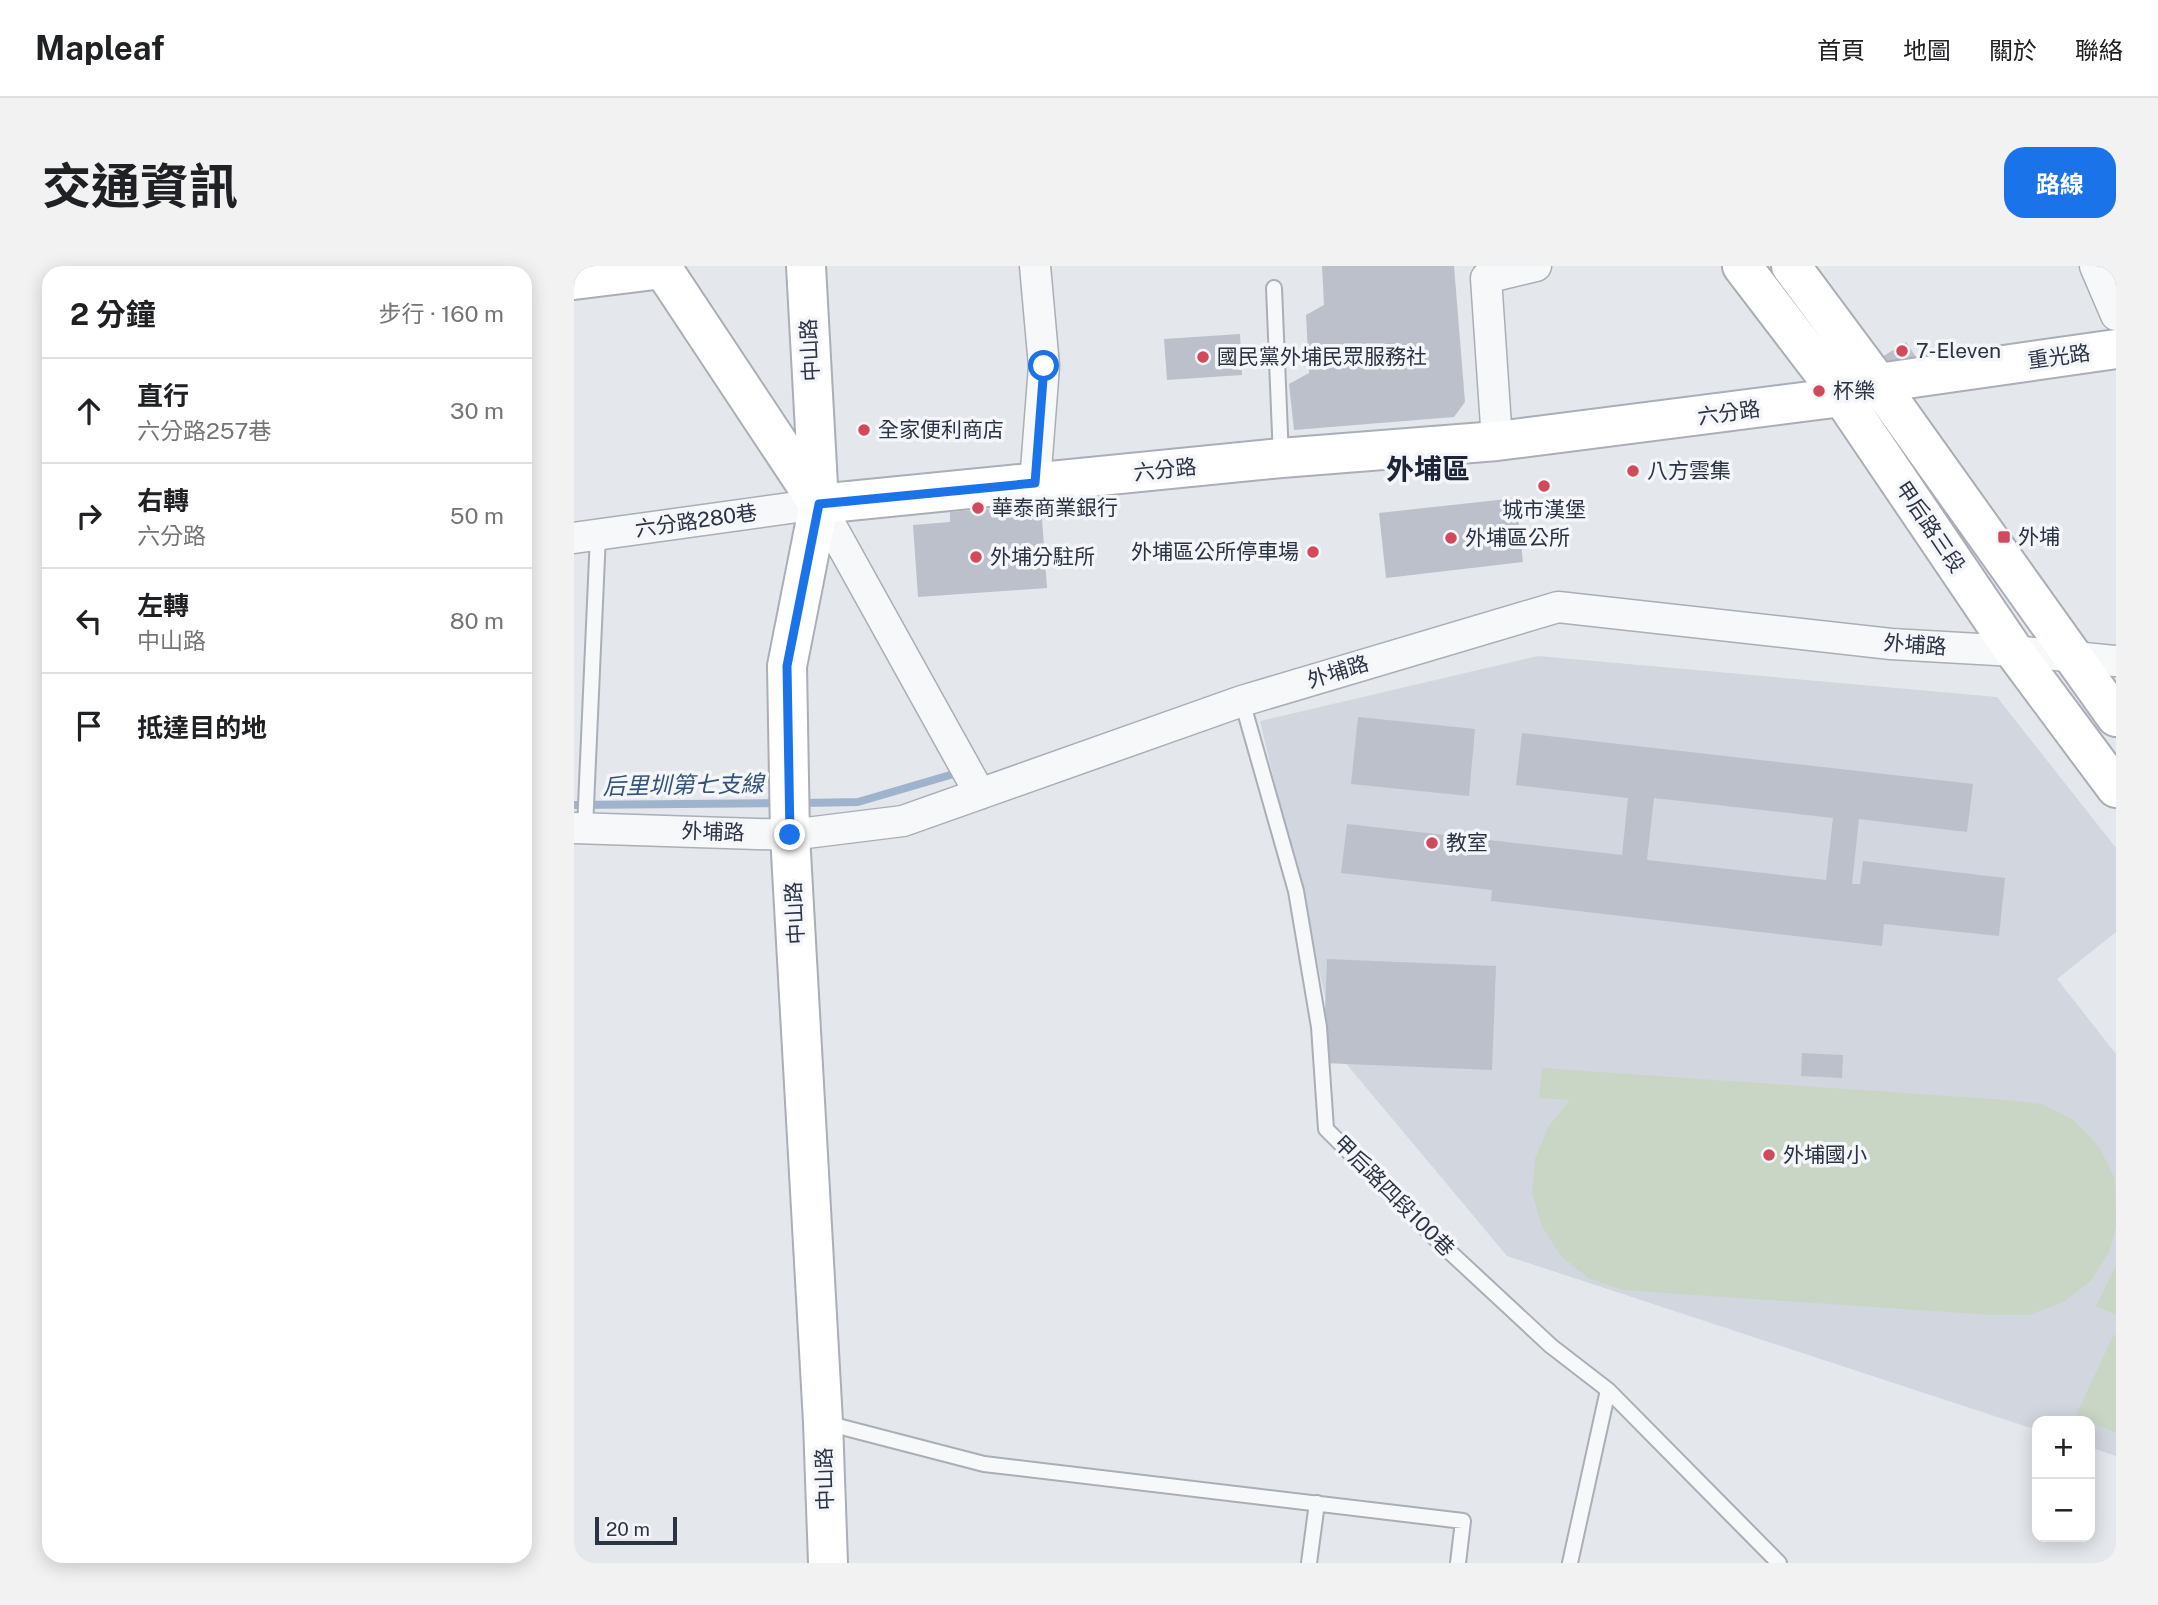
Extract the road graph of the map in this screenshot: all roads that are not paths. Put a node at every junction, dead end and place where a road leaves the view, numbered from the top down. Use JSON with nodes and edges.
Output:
{"nodes":[{"id":1,"x":806,"y":266,"type":"edge"},
{"id":2,"x":1035,"y":266,"type":"edge"},
{"id":3,"x":1536,"y":266,"type":"edge"},
{"id":4,"x":1742,"y":266,"type":"edge"},
{"id":5,"x":1791,"y":266,"type":"edge"},
{"id":6,"x":2095,"y":266,"type":"edge"},
{"id":7,"x":670,"y":267,"type":"edge"},
{"id":8,"x":1483,"y":272,"type":"edge"},
{"id":9,"x":574,"y":280,"type":"edge"},
{"id":10,"x":1274,"y":288,"type":"dead end"},
{"id":11,"x":2116,"y":315,"type":"edge"},
{"id":12,"x":2116,"y":349,"type":"edge"},
{"id":13,"x":1878,"y":383,"type":"junction"},
{"id":14,"x":1842,"y":397,"type":"junction"},
{"id":15,"x":1497,"y":441,"type":"junction"},
{"id":16,"x":1281,"y":458,"type":"junction"},
{"id":17,"x":1035,"y":483,"type":"junction"},
{"id":18,"x":819,"y":504,"type":"junction"},
{"id":19,"x":586,"y":536,"type":"edge"},
{"id":20,"x":2014,"y":651,"type":"junction"},
{"id":21,"x":2072,"y":656,"type":"junction"},
{"id":22,"x":2116,"y":661,"type":"edge"},
{"id":23,"x":1242,"y":701,"type":"junction"},
{"id":24,"x":2116,"y":717,"type":"edge"},
{"id":25,"x":2116,"y":788,"type":"edge"},
{"id":26,"x":980,"y":794,"type":"junction"},
{"id":27,"x":580,"y":828,"type":"edge"},
{"id":28,"x":790,"y":835,"type":"junction"},
{"id":29,"x":1608,"y":1390,"type":"junction"},
{"id":30,"x":823,"y":1422,"type":"junction"},
{"id":31,"x":1317,"y":1503,"type":"junction"},
{"id":32,"x":828,"y":1563,"type":"edge"},
{"id":33,"x":1309,"y":1563,"type":"edge"},
{"id":34,"x":1458,"y":1563,"type":"edge"},
{"id":35,"x":1570,"y":1563,"type":"edge"},
{"id":36,"x":1779,"y":1563,"type":"edge"}],
"edges":[{"from":1,"to":18,"type":"street","name":"中山路"},
{"from":2,"to":17,"type":"street"},
{"from":3,"to":8,"type":"street"},
{"from":4,"to":14,"type":"street","name":"甲后路三段"},
{"from":5,"to":13,"type":"street","name":"甲后路三段"},
{"from":6,"to":11,"type":"street"},
{"from":7,"to":9,"type":"street"},
{"from":7,"to":18,"type":"street"},
{"from":8,"to":15,"type":"street"},
{"from":10,"to":16,"type":"lane"},
{"from":12,"to":13,"type":"street","name":"重光路"},
{"from":13,"to":14,"type":"street","name":"六分路"},
{"from":13,"to":21,"type":"street","name":"甲后路三段"},
{"from":14,"to":15,"type":"street","name":"六分路"},
{"from":14,"to":20,"type":"street","name":"甲后路三段"},
{"from":15,"to":16,"type":"street","name":"六分路"},
{"from":16,"to":17,"type":"street","name":"六分路"},
{"from":17,"to":18,"type":"street","name":"六分路"},
{"from":18,"to":19,"type":"street","name":"六分路280巷"},
{"from":18,"to":26,"type":"street"},
{"from":18,"to":28,"type":"street","name":"中山路"},
{"from":19,"to":27,"type":"lane"},
{"from":20,"to":21,"type":"street","name":"外埔路"},
{"from":20,"to":23,"type":"street","name":"外埔路"},
{"from":20,"to":25,"type":"street","name":"甲后路三段"},
{"from":21,"to":22,"type":"street","name":"外埔路"},
{"from":21,"to":24,"type":"street","name":"甲后路三段"},
{"from":23,"to":26,"type":"street","name":"外埔路"},
{"from":23,"to":29,"type":"lane","name":"甲后路四段100巷"},
{"from":26,"to":28,"type":"street","name":"外埔路"},
{"from":27,"to":28,"type":"street","name":"外埔路"},
{"from":28,"to":30,"type":"street","name":"中山路"},
{"from":29,"to":35,"type":"lane"},
{"from":29,"to":36,"type":"lane","name":"甲后路四段100巷"},
{"from":30,"to":31,"type":"lane"},
{"from":30,"to":32,"type":"street","name":"中山路"},
{"from":31,"to":33,"type":"lane"},
{"from":31,"to":34,"type":"lane"}]}
